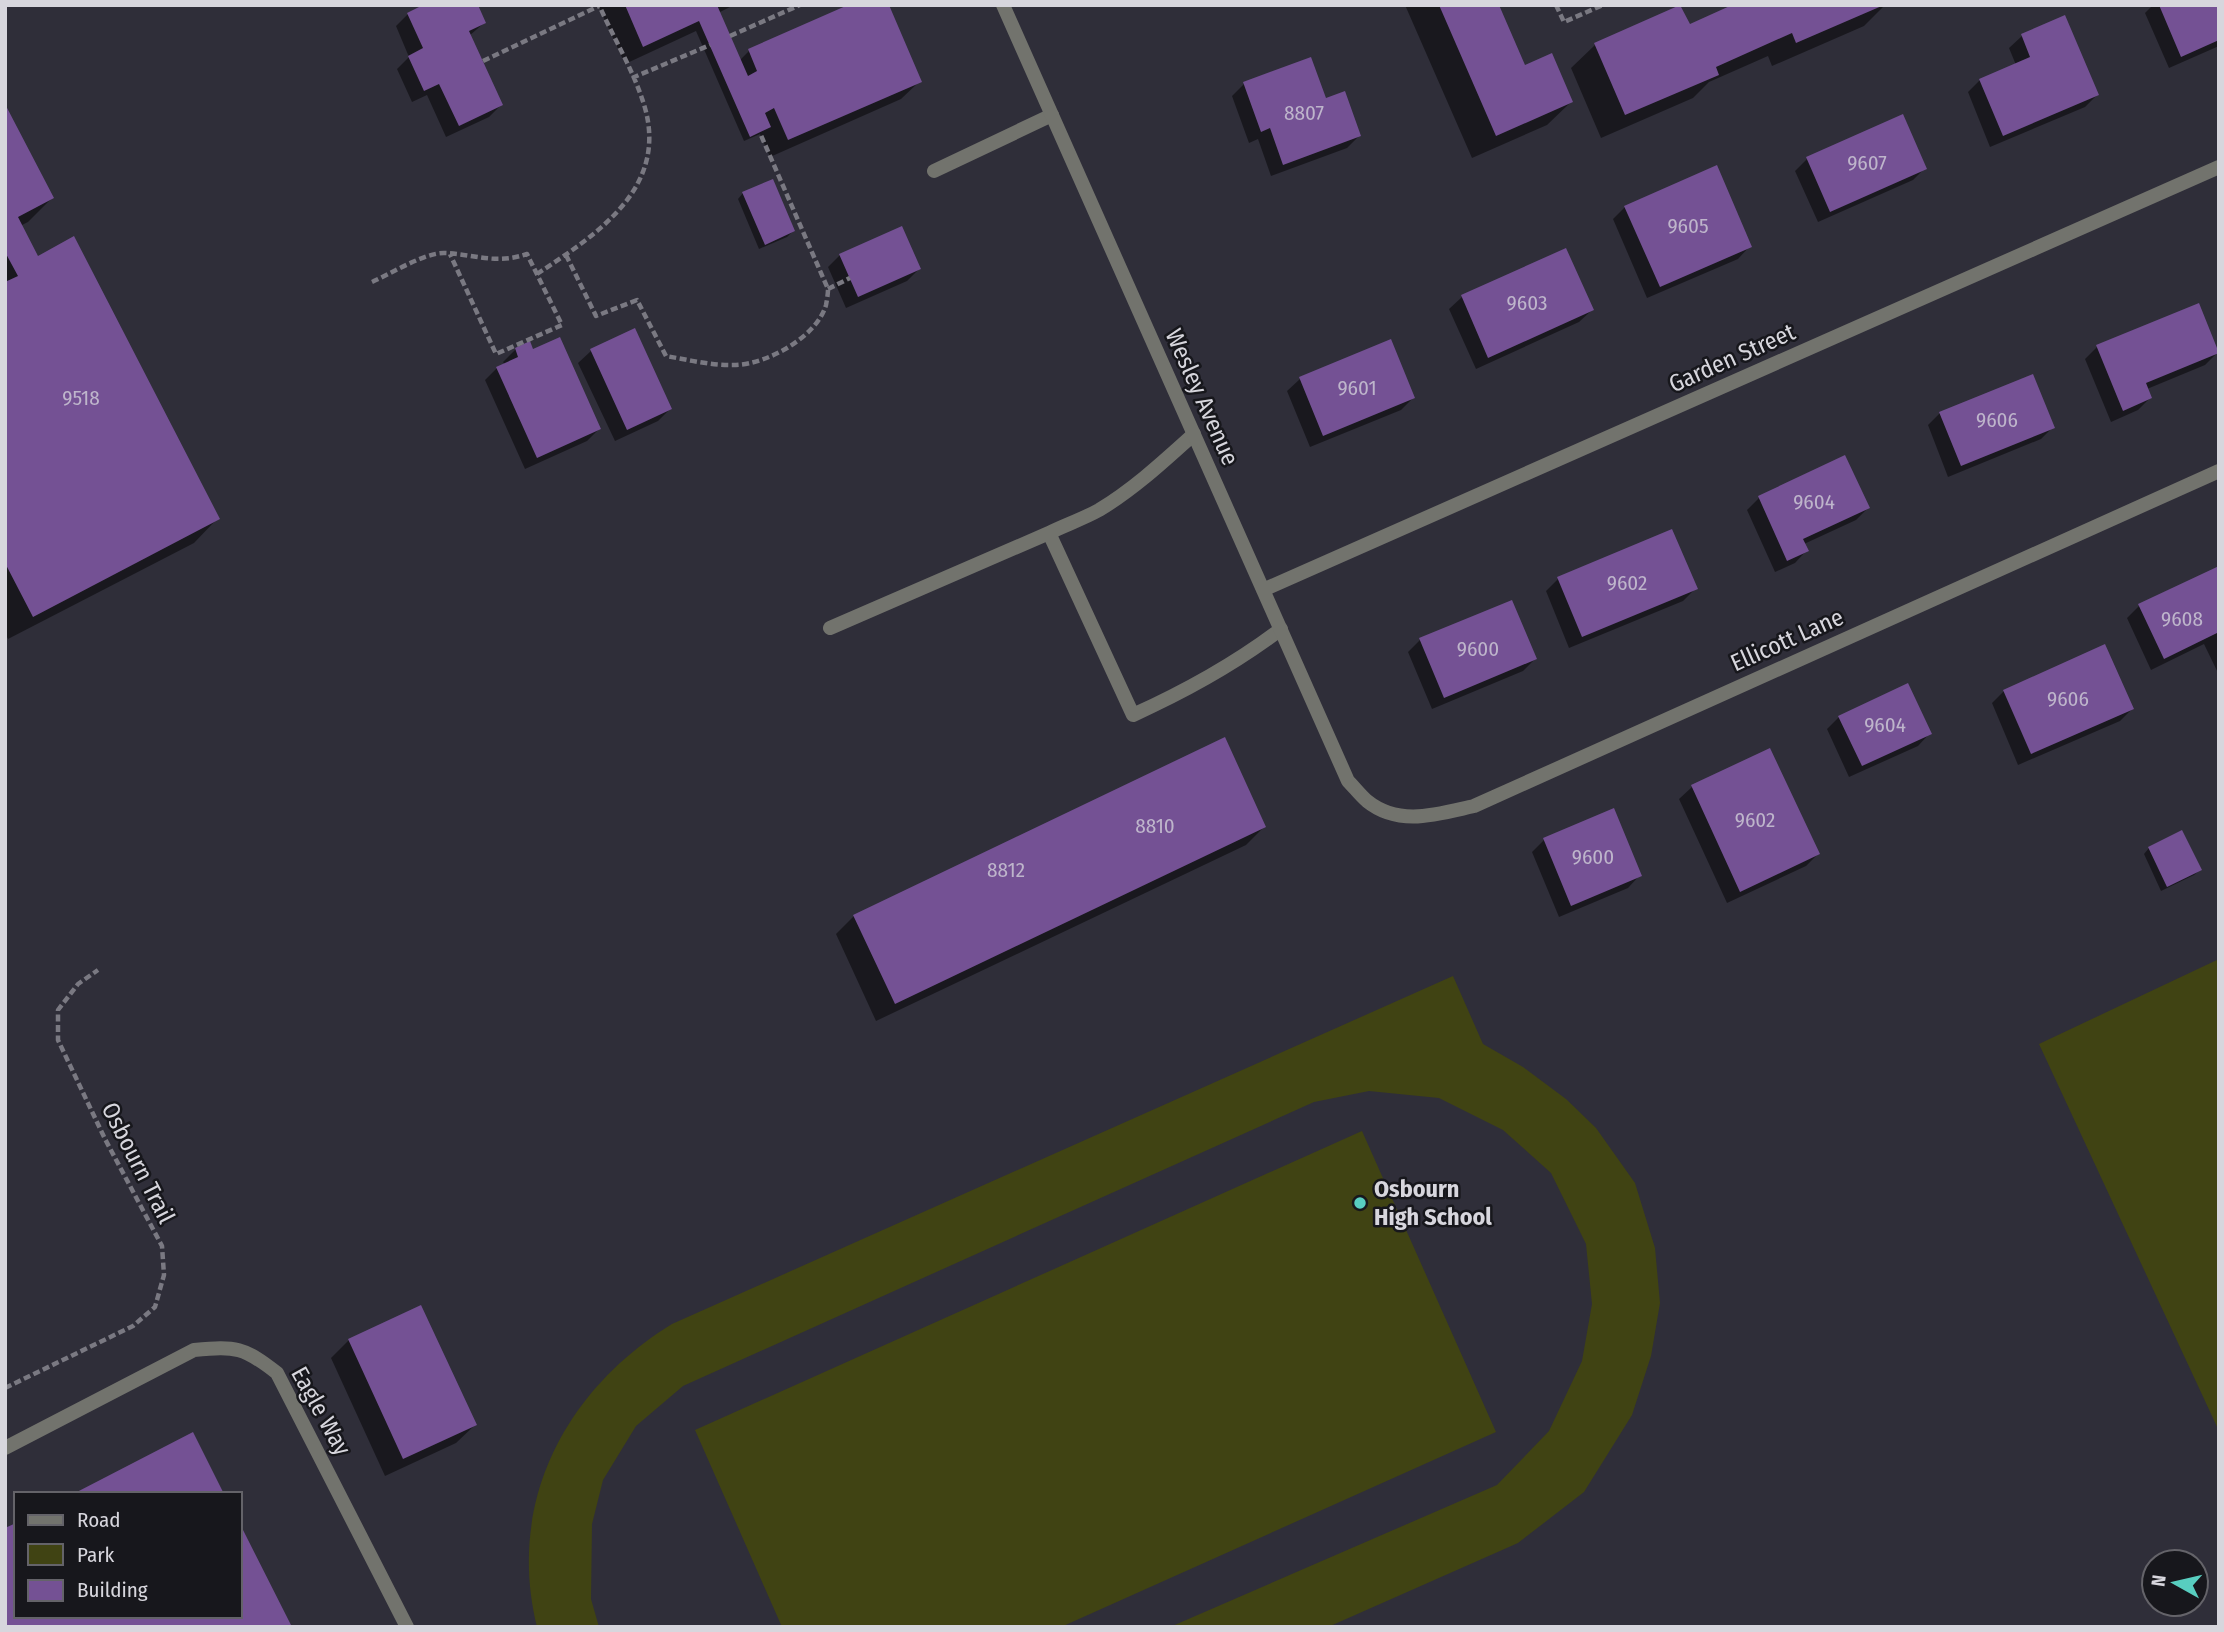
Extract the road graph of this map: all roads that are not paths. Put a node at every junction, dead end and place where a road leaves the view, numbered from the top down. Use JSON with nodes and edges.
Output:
{"nodes":[{"id":1,"x":1003,"y":5,"type":"edge"},
{"id":2,"x":1052,"y":116,"type":"junction"},
{"id":3,"x":2219,"y":167,"type":"edge"},
{"id":4,"x":934,"y":171,"type":"dead end"},
{"id":5,"x":1194,"y":434,"type":"junction"},
{"id":6,"x":2219,"y":471,"type":"edge"},
{"id":7,"x":1049,"y":533,"type":"junction"},
{"id":8,"x":1264,"y":590,"type":"junction"},
{"id":9,"x":830,"y":628,"type":"dead end"},
{"id":10,"x":1281,"y":629,"type":"junction"},
{"id":11,"x":1368,"y":802,"type":"joint"},
{"id":12,"x":5,"y":1448,"type":"edge"},
{"id":13,"x":407,"y":1627,"type":"edge"}],
"edges":[{"from":1,"to":2,"type":"street","name":"Wesley Avenue"},
{"from":2,"to":4,"type":"street"},
{"from":2,"to":5,"type":"street","name":"Wesley Avenue"},
{"from":3,"to":8,"type":"street","name":"Garden Street"},
{"from":5,"to":7,"type":"street"},
{"from":5,"to":8,"type":"street","name":"Wesley Avenue"},
{"from":6,"to":11,"type":"street","name":"Ellicott Lane"},
{"from":7,"to":9,"type":"street"},
{"from":7,"to":10,"type":"street"},
{"from":8,"to":10,"type":"street","name":"Wesley Avenue"},
{"from":10,"to":11,"type":"street","name":"Wesley Avenue"},
{"from":12,"to":13,"type":"street","name":"Eagle Way"}]}
